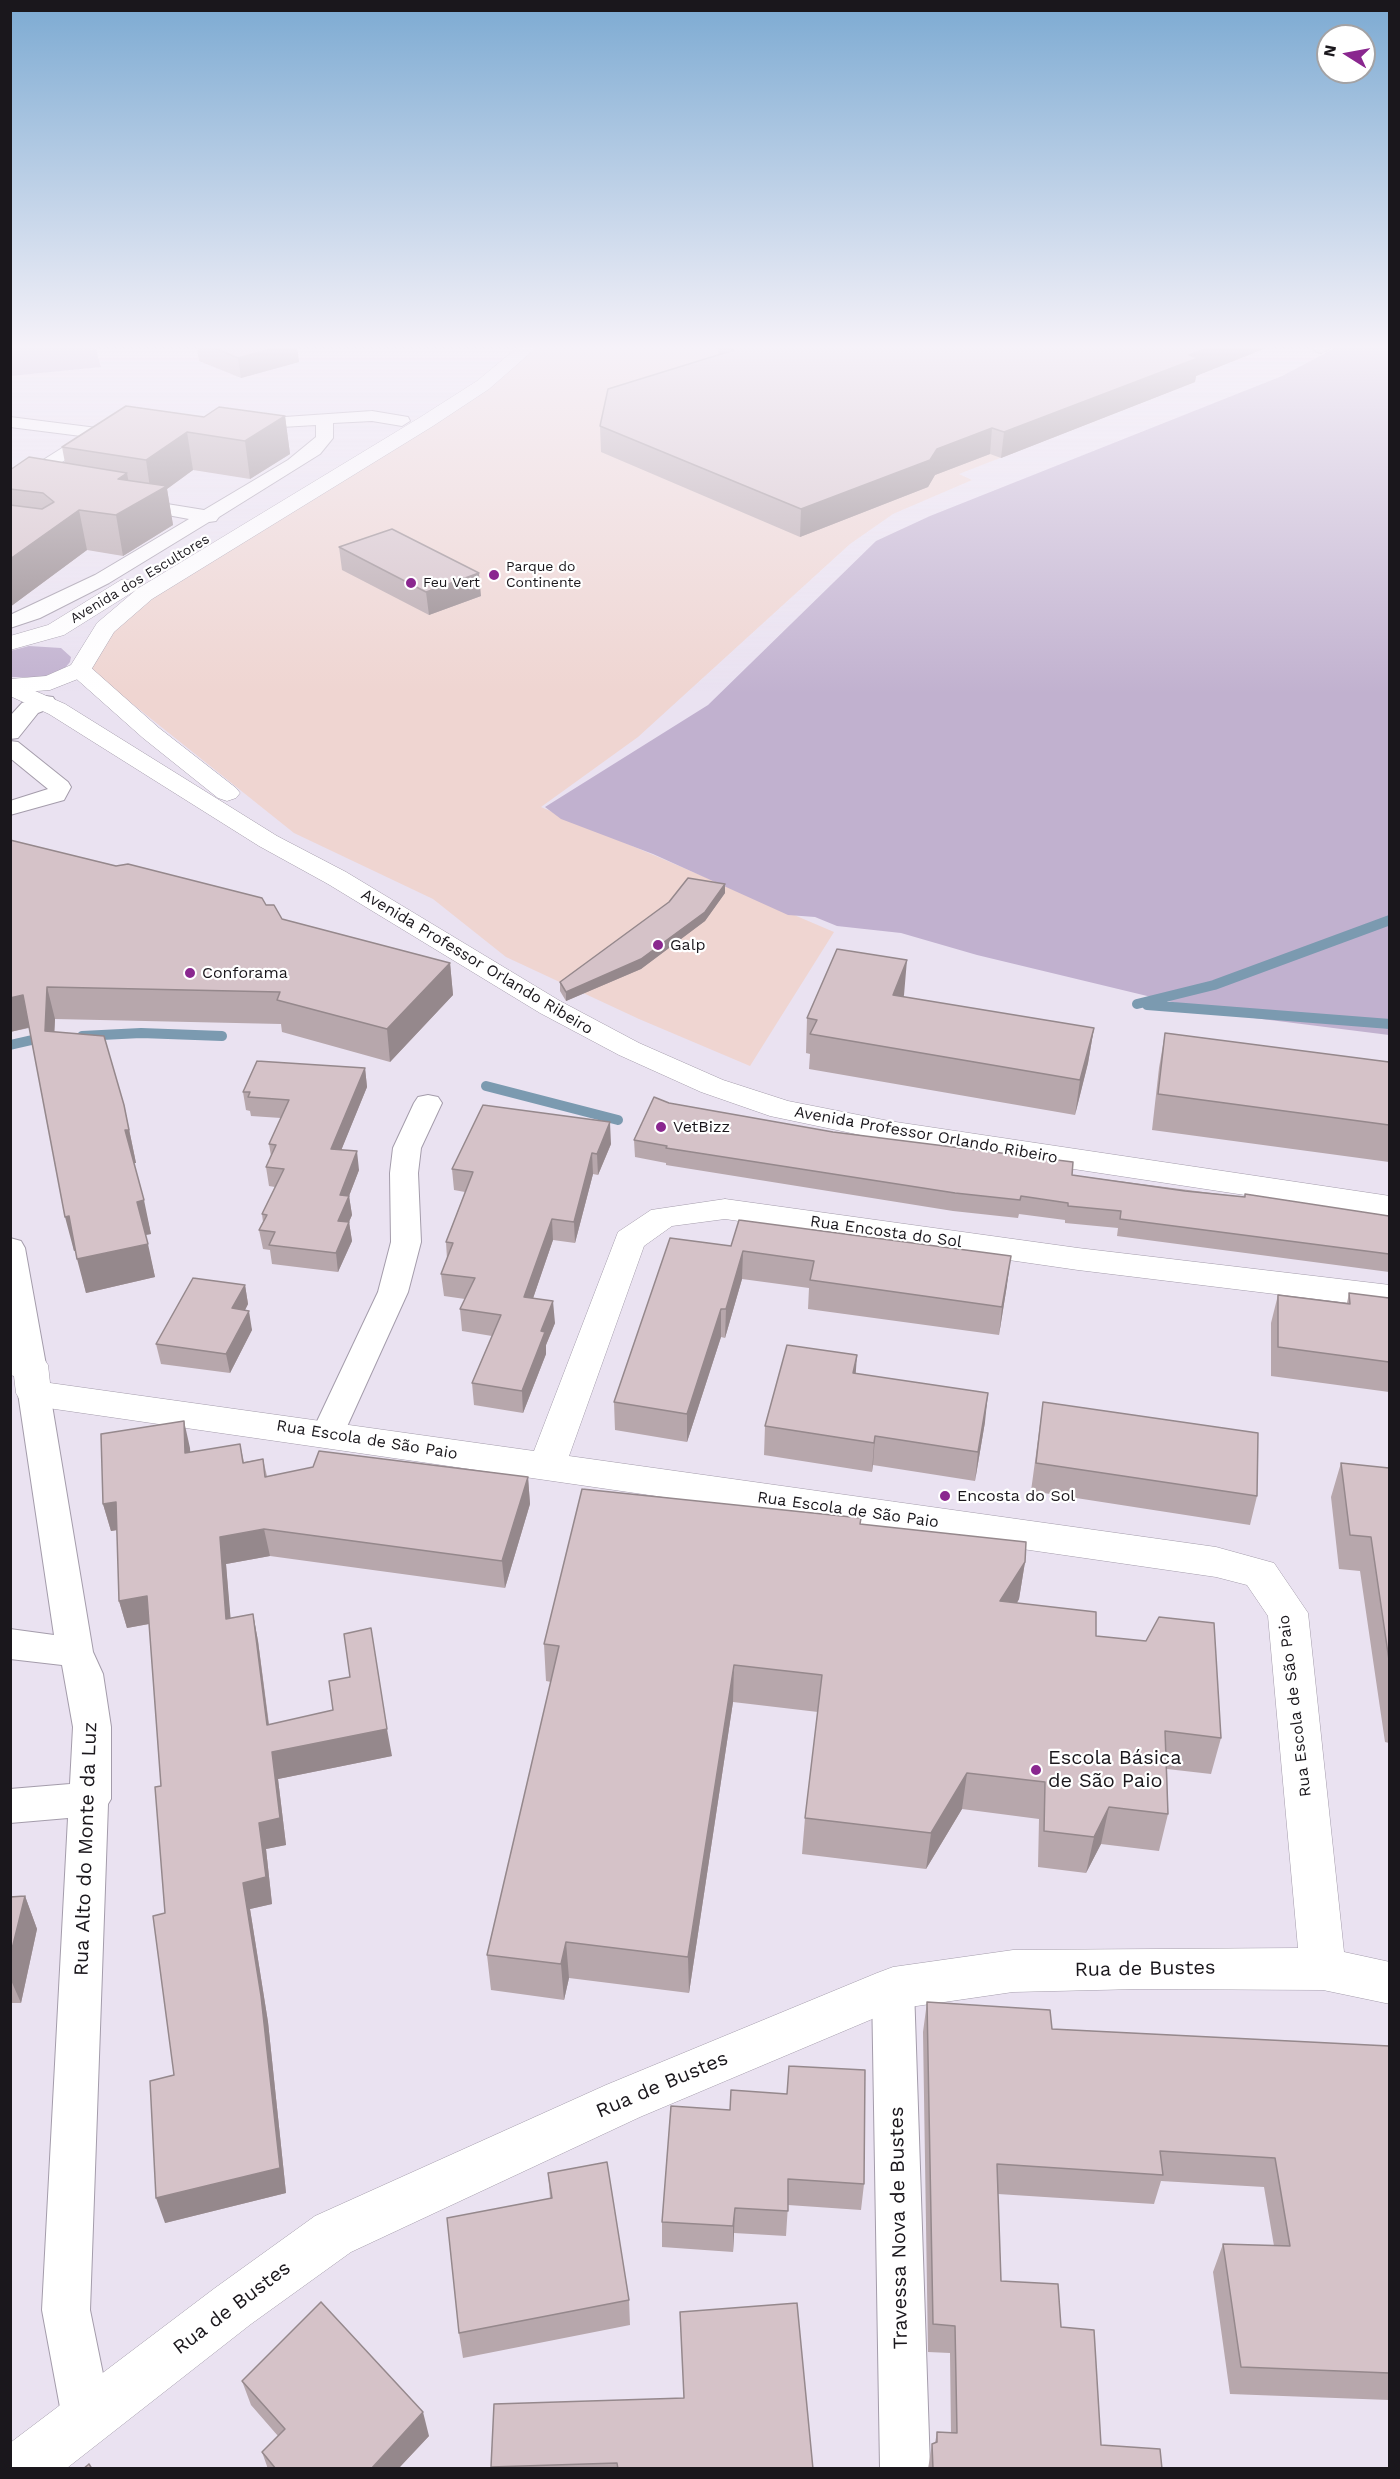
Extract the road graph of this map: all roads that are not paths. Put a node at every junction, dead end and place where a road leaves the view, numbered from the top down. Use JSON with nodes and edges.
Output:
{"nodes":[{"id":1,"x":51,"y":463,"type":"edge"},
{"id":2,"x":295,"y":463,"type":"edge"},
{"id":3,"x":333,"y":463,"type":"edge"},
{"id":4,"x":359,"y":463,"type":"edge"},
{"id":5,"x":14,"y":487,"type":"edge"},
{"id":6,"x":39,"y":489,"type":"edge"},
{"id":7,"x":108,"y":500,"type":"edge"},
{"id":8,"x":210,"y":517,"type":"junction"},
{"id":9,"x":10,"y":622,"type":"edge"},
{"id":10,"x":10,"y":643,"type":"edge"},
{"id":11,"x":83,"y":665,"type":"junction"},
{"id":12,"x":11,"y":686,"type":"edge"},
{"id":13,"x":45,"y":702,"type":"junction"},
{"id":14,"x":10,"y":734,"type":"edge"},
{"id":15,"x":10,"y":747,"type":"edge"},
{"id":16,"x":10,"y":808,"type":"edge"},
{"id":17,"x":337,"y":878,"type":"junction"},
{"id":18,"x":428,"y":1103,"type":"dead end"},
{"id":19,"x":1389,"y":1207,"type":"edge"},
{"id":20,"x":10,"y":1248,"type":"edge"},
{"id":21,"x":1389,"y":1297,"type":"edge"},
{"id":22,"x":25,"y":1374,"type":"edge"},
{"id":23,"x":328,"y":1434,"type":"junction"},
{"id":24,"x":546,"y":1467,"type":"junction"},
{"id":25,"x":10,"y":1644,"type":"edge"},
{"id":26,"x":75,"y":1652,"type":"junction"},
{"id":27,"x":91,"y":1799,"type":"junction"},
{"id":28,"x":10,"y":1806,"type":"edge"},
{"id":29,"x":1323,"y":1969,"type":"junction"},
{"id":30,"x":1389,"y":1983,"type":"edge"},
{"id":31,"x":893,"y":1988,"type":"junction"},
{"id":32,"x":87,"y":2418,"type":"junction"},
{"id":33,"x":23,"y":2469,"type":"edge"},
{"id":34,"x":905,"y":2469,"type":"edge"}],
"edges":[{"from":1,"to":5,"type":"street"},
{"from":2,"to":8,"type":"street"},
{"from":3,"to":10,"type":"main road","name":"Avenida dos Escultores"},
{"from":4,"to":11,"type":"main road","name":"Avenida dos Escultores"},
{"from":5,"to":6,"type":"street"},
{"from":7,"to":8,"type":"street"},
{"from":8,"to":9,"type":"street"},
{"from":10,"to":11,"type":"main road","name":"Avenida dos Escultores"},
{"from":11,"to":12,"type":"main road"},
{"from":11,"to":17,"type":"main road","name":"Avenida Professor Orlando Ribeiro"},
{"from":12,"to":13,"type":"main road","name":"Avenida Professor Orlando Ribeiro"},
{"from":13,"to":14,"type":"street"},
{"from":13,"to":17,"type":"main road","name":"Avenida Professor Orlando Ribeiro"},
{"from":15,"to":16,"type":"street"},
{"from":17,"to":19,"type":"main road","name":"Avenida Professor Orlando Ribeiro"},
{"from":18,"to":23,"type":"street"},
{"from":20,"to":22,"type":"street","name":"Rua Alto do Monte da Luz"},
{"from":21,"to":24,"type":"main road","name":"Rua Encosta do Sol"},
{"from":22,"to":23,"type":"main road","name":"Rua Escola de São Paio"},
{"from":22,"to":26,"type":"street","name":"Rua Alto do Monte da Luz"},
{"from":23,"to":24,"type":"main road","name":"Rua Escola de São Paio"},
{"from":24,"to":29,"type":"main road","name":"Rua Escola de São Paio"},
{"from":25,"to":26,"type":"street"},
{"from":26,"to":27,"type":"street","name":"Rua Alto do Monte da Luz"},
{"from":27,"to":28,"type":"street"},
{"from":27,"to":32,"type":"street","name":"Rua Alto do Monte da Luz"},
{"from":29,"to":30,"type":"main road","name":"Rua de Bustes"},
{"from":29,"to":31,"type":"main road","name":"Rua de Bustes"},
{"from":31,"to":32,"type":"main road","name":"Rua de Bustes"},
{"from":31,"to":34,"type":"street","name":"Travessa Nova de Bustes"},
{"from":32,"to":33,"type":"main road","name":"Rua de Bustes"}]}
